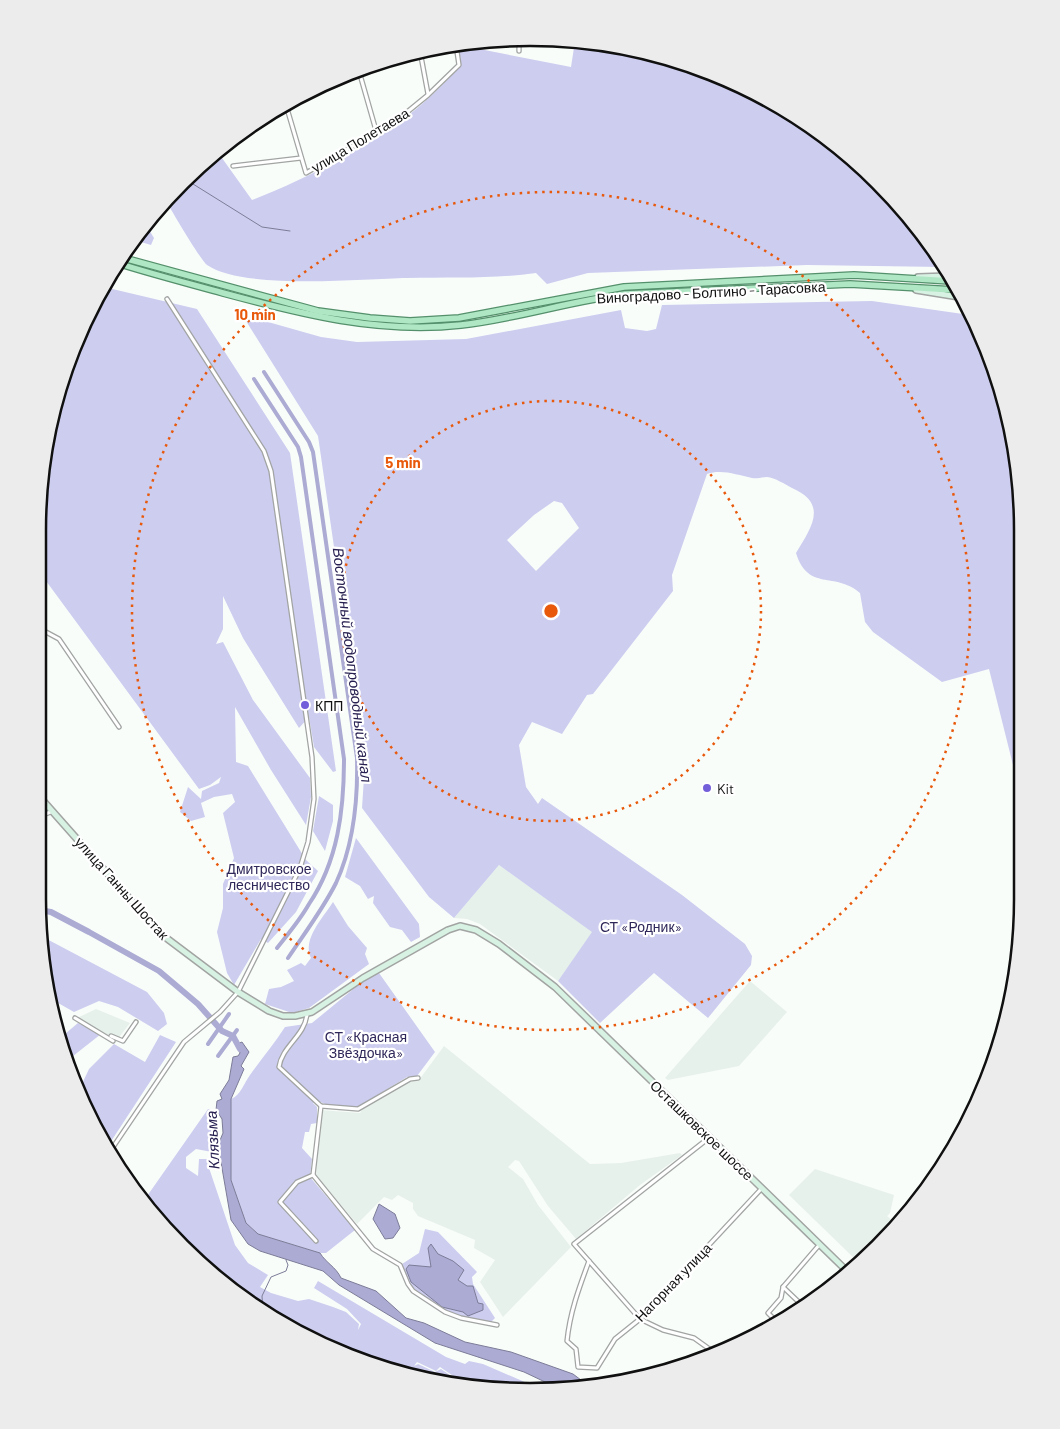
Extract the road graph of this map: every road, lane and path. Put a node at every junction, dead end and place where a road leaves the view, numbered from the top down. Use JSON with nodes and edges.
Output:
{"nodes":[{"id":1,"x":519,"y":46,"type":"edge"},
{"id":2,"x":519,"y":51,"type":"dead end"},
{"id":3,"x":457,"y":52,"type":"edge"},
{"id":4,"x":422,"y":59,"type":"edge"},
{"id":5,"x":360,"y":78,"type":"edge"},
{"id":6,"x":428,"y":95,"type":"junction"},
{"id":7,"x":288,"y":111,"type":"edge"},
{"id":8,"x":377,"y":134,"type":"junction"},
{"id":9,"x":301,"y":158,"type":"junction"},
{"id":10,"x":233,"y":166,"type":"dead end"},
{"id":11,"x":129,"y":259,"type":"edge"},
{"id":12,"x":125,"y":265,"type":"edge"},
{"id":13,"x":942,"y":276,"type":"edge"},
{"id":14,"x":908,"y":277,"type":"junction"},
{"id":15,"x":944,"y":280,"type":"edge"},
{"id":16,"x":879,"y":284,"type":"junction"},
{"id":17,"x":950,"y":290,"type":"edge"},
{"id":18,"x":953,"y":296,"type":"edge"},
{"id":19,"x":167,"y":299,"type":"dead end"},
{"id":20,"x":46,"y":632,"type":"edge"},
{"id":21,"x":119,"y":726,"type":"dead end"},
{"id":22,"x":46,"y":804,"type":"edge"},
{"id":23,"x":53,"y":811,"type":"junction"},
{"id":24,"x":46,"y":814,"type":"edge"},
{"id":25,"x":238,"y":992,"type":"junction"},
{"id":26,"x":308,"y":1014,"type":"junction"},
{"id":27,"x":75,"y":1018,"type":"dead end"},
{"id":28,"x":136,"y":1022,"type":"dead end"},
{"id":29,"x":111,"y":1036,"type":"dead end"},
{"id":30,"x":113,"y":1041,"type":"dead end"},
{"id":31,"x":418,"y":1078,"type":"dead end"},
{"id":32,"x":320,"y":1106,"type":"junction"},
{"id":33,"x":710,"y":1137,"type":"junction"},
{"id":34,"x":114,"y":1146,"type":"edge"},
{"id":35,"x":313,"y":1175,"type":"junction"},
{"id":36,"x":762,"y":1188,"type":"junction"},
{"id":37,"x":316,"y":1242,"type":"dead end"},
{"id":38,"x":820,"y":1244,"type":"junction"},
{"id":39,"x":589,"y":1261,"type":"junction"},
{"id":40,"x":843,"y":1267,"type":"edge"},
{"id":41,"x":783,"y":1286,"type":"junction"},
{"id":42,"x":798,"y":1301,"type":"edge"},
{"id":43,"x":772,"y":1318,"type":"edge"},
{"id":44,"x":640,"y":1319,"type":"junction"},
{"id":45,"x":497,"y":1325,"type":"dead end"},
{"id":46,"x":709,"y":1348,"type":"edge"}],
"edges":[{"from":1,"to":2,"type":"street"},
{"from":3,"to":6,"type":"street","name":"улица Полетаева"},
{"from":4,"to":6,"type":"street"},
{"from":5,"to":8,"type":"street"},
{"from":6,"to":8,"type":"street","name":"улица Полетаева"},
{"from":7,"to":9,"type":"street"},
{"from":8,"to":9,"type":"street","name":"улица Полетаева"},
{"from":9,"to":10,"type":"street"},
{"from":11,"to":14,"type":"main road","name":"Виноградово - Болтино - Тарасовка"},
{"from":12,"to":16,"type":"main road","name":"Виноградово - Болтино - Тарасовка"},
{"from":13,"to":14,"type":"main road"},
{"from":14,"to":15,"type":"main road","name":"Виноградово - Болтино - Тарасовка"},
{"from":16,"to":17,"type":"main road","name":"Виноградово - Болтино - Тарасовка"},
{"from":16,"to":18,"type":"main road"},
{"from":19,"to":25,"type":"street"},
{"from":20,"to":21,"type":"street"},
{"from":22,"to":23,"type":"main road","name":"улица Ганны Шостак"},
{"from":23,"to":24,"type":"street"},
{"from":23,"to":25,"type":"main road","name":"улица Ганны Шостак"},
{"from":25,"to":26,"type":"main road","name":"улица Ганны Шостак"},
{"from":25,"to":34,"type":"street"},
{"from":26,"to":32,"type":"street"},
{"from":26,"to":33,"type":"main road","name":"Осташковское шоссе"},
{"from":27,"to":30,"type":"street"},
{"from":28,"to":29,"type":"street"},
{"from":31,"to":32,"type":"street"},
{"from":32,"to":35,"type":"street"},
{"from":33,"to":36,"type":"main road","name":"Осташковское шоссе"},
{"from":33,"to":39,"type":"street"},
{"from":35,"to":37,"type":"street"},
{"from":35,"to":45,"type":"street"},
{"from":36,"to":38,"type":"main road","name":"Осташковское шоссе"},
{"from":36,"to":44,"type":"street","name":"Нагорная улица"},
{"from":38,"to":40,"type":"main road","name":"Осташковское шоссе"},
{"from":38,"to":41,"type":"street"},
{"from":39,"to":44,"type":"street"},
{"from":39,"to":44,"type":"street","name":"Нагорная улица"},
{"from":41,"to":42,"type":"street"},
{"from":41,"to":43,"type":"street"},
{"from":44,"to":46,"type":"street"}]}
